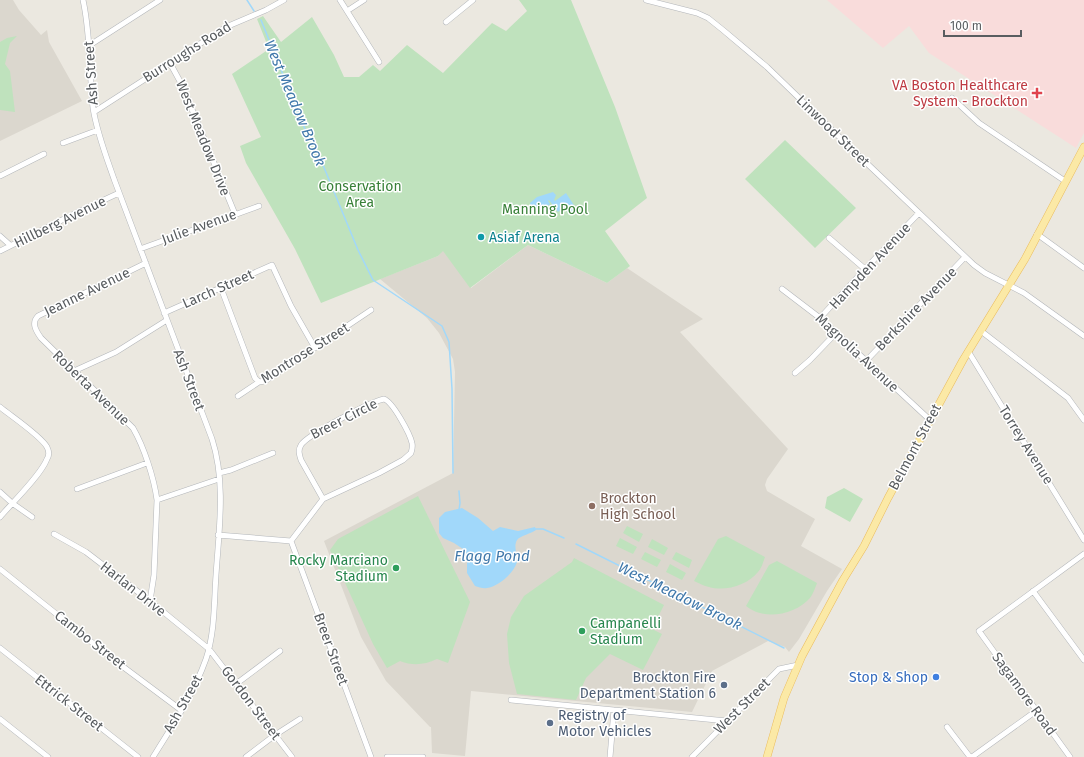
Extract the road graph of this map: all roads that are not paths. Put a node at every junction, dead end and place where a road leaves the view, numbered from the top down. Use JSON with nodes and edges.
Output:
{"nodes":[{"id":1,"x":90,"y":0,"type":"edge"},
{"id":2,"x":160,"y":0,"type":"edge"},
{"id":3,"x":284,"y":0,"type":"edge"},
{"id":4,"x":340,"y":0,"type":"edge"},
{"id":5,"x":364,"y":0,"type":"edge"},
{"id":6,"x":473,"y":0,"type":"edge"},
{"id":7,"x":646,"y":0,"type":"edge"},
{"id":8,"x":84,"y":2,"type":"edge"},
{"id":9,"x":347,"y":11,"type":"junction"},
{"id":10,"x":446,"y":22,"type":"dead end"},
{"id":11,"x":90,"y":45,"type":"junction"},
{"id":12,"x":379,"y":62,"type":"dead end"},
{"id":13,"x":170,"y":63,"type":"junction"},
{"id":14,"x":952,"y":98,"type":"dead end"},
{"id":15,"x":94,"y":112,"type":"junction"},
{"id":16,"x":98,"y":130,"type":"junction"},
{"id":17,"x":63,"y":143,"type":"dead end"},
{"id":18,"x":1084,"y":147,"type":"edge"},
{"id":19,"x":44,"y":154,"type":"dead end"},
{"id":20,"x":0,"y":176,"type":"edge"},
{"id":21,"x":1065,"y":181,"type":"junction"},
{"id":22,"x":119,"y":193,"type":"junction"},
{"id":23,"x":258,"y":206,"type":"dead end"},
{"id":24,"x":919,"y":213,"type":"junction"},
{"id":25,"x":235,"y":214,"type":"junction"},
{"id":26,"x":1037,"y":234,"type":"junction"},
{"id":27,"x":0,"y":236,"type":"edge"},
{"id":28,"x":829,"y":238,"type":"dead end"},
{"id":29,"x":10,"y":245,"type":"junction"},
{"id":30,"x":140,"y":249,"type":"junction"},
{"id":31,"x":0,"y":251,"type":"edge"},
{"id":32,"x":965,"y":257,"type":"junction"},
{"id":33,"x":146,"y":263,"type":"junction"},
{"id":34,"x":1084,"y":268,"type":"edge"},
{"id":35,"x":865,"y":269,"type":"junction"},
{"id":36,"x":1008,"y":286,"type":"junction"},
{"id":37,"x":221,"y":288,"type":"junction"},
{"id":38,"x":782,"y":289,"type":"dead end"},
{"id":39,"x":371,"y":310,"type":"dead end"},
{"id":40,"x":164,"y":313,"type":"junction"},
{"id":41,"x":820,"y":318,"type":"junction"},
{"id":42,"x":167,"y":320,"type":"junction"},
{"id":43,"x":34,"y":325,"type":"joint"},
{"id":44,"x":981,"y":331,"type":"junction"},
{"id":45,"x":836,"y":333,"type":"junction"},
{"id":46,"x":1084,"y":336,"type":"edge"},
{"id":47,"x":315,"y":348,"type":"junction"},
{"id":48,"x":968,"y":351,"type":"junction"},
{"id":49,"x":866,"y":361,"type":"junction"},
{"id":50,"x":74,"y":371,"type":"junction"},
{"id":51,"x":795,"y":373,"type":"dead end"},
{"id":52,"x":259,"y":382,"type":"junction"},
{"id":53,"x":238,"y":396,"type":"dead end"},
{"id":54,"x":0,"y":407,"type":"edge"},
{"id":55,"x":930,"y":420,"type":"junction"},
{"id":56,"x":1084,"y":420,"type":"edge"},
{"id":57,"x":272,"y":453,"type":"dead end"},
{"id":58,"x":147,"y":464,"type":"junction"},
{"id":59,"x":219,"y":472,"type":"junction"},
{"id":60,"x":219,"y":479,"type":"junction"},
{"id":61,"x":77,"y":489,"type":"dead end"},
{"id":62,"x":0,"y":492,"type":"edge"},
{"id":63,"x":323,"y":499,"type":"junction"},
{"id":64,"x":157,"y":500,"type":"junction"},
{"id":65,"x":12,"y":503,"type":"junction"},
{"id":66,"x":0,"y":517,"type":"edge"},
{"id":67,"x":32,"y":517,"type":"dead end"},
{"id":68,"x":54,"y":534,"type":"dead end"},
{"id":69,"x":218,"y":535,"type":"junction"},
{"id":70,"x":290,"y":540,"type":"junction"},
{"id":71,"x":1084,"y":540,"type":"edge"},
{"id":72,"x":1084,"y":554,"type":"edge"},
{"id":73,"x":0,"y":569,"type":"edge"},
{"id":74,"x":1033,"y":591,"type":"junction"},
{"id":75,"x":150,"y":601,"type":"junction"},
{"id":76,"x":0,"y":648,"type":"edge"},
{"id":77,"x":209,"y":649,"type":"junction"},
{"id":78,"x":280,"y":650,"type":"dead end"},
{"id":79,"x":1084,"y":660,"type":"edge"},
{"id":80,"x":798,"y":665,"type":"junction"},
{"id":81,"x":236,"y":684,"type":"junction"},
{"id":82,"x":511,"y":700,"type":"dead end"},
{"id":83,"x":181,"y":710,"type":"junction"},
{"id":84,"x":614,"y":710,"type":"junction"},
{"id":85,"x":1036,"y":711,"type":"junction"},
{"id":86,"x":0,"y":719,"type":"edge"},
{"id":87,"x":300,"y":719,"type":"dead end"},
{"id":88,"x":727,"y":721,"type":"junction"},
{"id":89,"x":947,"y":727,"type":"dead end"},
{"id":90,"x":275,"y":735,"type":"junction"},
{"id":91,"x":48,"y":757,"type":"edge"},
{"id":92,"x":138,"y":757,"type":"edge"},
{"id":93,"x":153,"y":757,"type":"edge"},
{"id":94,"x":246,"y":757,"type":"edge"},
{"id":95,"x":292,"y":757,"type":"edge"},
{"id":96,"x":370,"y":757,"type":"edge"},
{"id":97,"x":387,"y":757,"type":"edge"},
{"id":98,"x":423,"y":757,"type":"edge"},
{"id":99,"x":610,"y":757,"type":"edge"},
{"id":100,"x":692,"y":757,"type":"edge"},
{"id":101,"x":767,"y":757,"type":"edge"},
{"id":102,"x":971,"y":757,"type":"edge"},
{"id":103,"x":1070,"y":757,"type":"edge"}],
"edges":[{"from":1,"to":8,"type":"street"},
{"from":2,"to":11,"type":"street"},
{"from":3,"to":13,"type":"street","name":"Burroughs Road"},
{"from":4,"to":9,"type":"street"},
{"from":5,"to":9,"type":"street"},
{"from":6,"to":10,"type":"street"},
{"from":7,"to":24,"type":"street","name":"Linwood Street"},
{"from":8,"to":11,"type":"street","name":"Ash Street"},
{"from":9,"to":12,"type":"street"},
{"from":11,"to":15,"type":"street","name":"Ash Street"},
{"from":13,"to":15,"type":"street","name":"Burroughs Road"},
{"from":13,"to":25,"type":"street","name":"West Meadow Drive"},
{"from":14,"to":21,"type":"street"},
{"from":15,"to":16,"type":"street","name":"Ash Street"},
{"from":16,"to":17,"type":"street"},
{"from":16,"to":22,"type":"street","name":"Ash Street"},
{"from":18,"to":21,"type":"main road","name":"Belmont Street"},
{"from":19,"to":20,"type":"street"},
{"from":21,"to":26,"type":"main road","name":"Belmont Street"},
{"from":22,"to":29,"type":"street","name":"Hillberg Avenue"},
{"from":22,"to":30,"type":"street","name":"Ash Street"},
{"from":23,"to":25,"type":"street","name":"Julie Avenue"},
{"from":24,"to":32,"type":"street","name":"Linwood Street"},
{"from":24,"to":35,"type":"street","name":"Hampden Avenue"},
{"from":25,"to":30,"type":"street","name":"Julie Avenue"},
{"from":26,"to":34,"type":"street"},
{"from":26,"to":36,"type":"main road","name":"Belmont Street"},
{"from":27,"to":29,"type":"street"},
{"from":28,"to":35,"type":"street"},
{"from":29,"to":31,"type":"street","name":"Hillberg Avenue"},
{"from":30,"to":33,"type":"street","name":"Ash Street"},
{"from":32,"to":36,"type":"street","name":"Linwood Street"},
{"from":32,"to":49,"type":"street","name":"Berkshire Avenue"},
{"from":33,"to":40,"type":"street","name":"Ash Street"},
{"from":33,"to":43,"type":"street","name":"Jeanne Avenue"},
{"from":35,"to":41,"type":"street","name":"Hampden Avenue"},
{"from":36,"to":44,"type":"main road","name":"Belmont Street"},
{"from":36,"to":46,"type":"street","name":"Linwood Street"},
{"from":37,"to":40,"type":"street","name":"Larch Street"},
{"from":37,"to":47,"type":"street","name":"Larch Street"},
{"from":37,"to":52,"type":"street"},
{"from":38,"to":41,"type":"street","name":"Magnolia Avenue"},
{"from":39,"to":47,"type":"street","name":"Montrose Street"},
{"from":40,"to":42,"type":"street","name":"Ash Street"},
{"from":41,"to":45,"type":"street","name":"Magnolia Avenue"},
{"from":42,"to":50,"type":"street"},
{"from":42,"to":59,"type":"street","name":"Ash Street"},
{"from":43,"to":50,"type":"street","name":"Roberta Avenue"},
{"from":44,"to":48,"type":"main road","name":"Belmont Street"},
{"from":44,"to":56,"type":"street"},
{"from":45,"to":49,"type":"street","name":"Magnolia Avenue"},
{"from":45,"to":51,"type":"street"},
{"from":47,"to":52,"type":"street","name":"Montrose Street"},
{"from":48,"to":55,"type":"main road","name":"Belmont Street"},
{"from":48,"to":71,"type":"street","name":"Torrey Avenue"},
{"from":49,"to":55,"type":"street","name":"Magnolia Avenue"},
{"from":50,"to":58,"type":"street","name":"Roberta Avenue"},
{"from":52,"to":53,"type":"street","name":"Montrose Street"},
{"from":54,"to":65,"type":"street"},
{"from":55,"to":80,"type":"main road","name":"Belmont Street"},
{"from":57,"to":59,"type":"street"},
{"from":58,"to":61,"type":"street"},
{"from":58,"to":64,"type":"street","name":"Roberta Avenue"},
{"from":59,"to":60,"type":"street","name":"Ash Street"},
{"from":60,"to":64,"type":"street"},
{"from":60,"to":69,"type":"street","name":"Ash Street"},
{"from":62,"to":65,"type":"street"},
{"from":63,"to":63,"type":"street","name":"Breer Circle"},
{"from":63,"to":70,"type":"street","name":"Breer Circle"},
{"from":64,"to":75,"type":"street","name":"Roberta Avenue"},
{"from":65,"to":66,"type":"street"},
{"from":65,"to":67,"type":"street"},
{"from":68,"to":75,"type":"street","name":"Harlan Drive"},
{"from":69,"to":70,"type":"street"},
{"from":69,"to":77,"type":"street","name":"Ash Street"},
{"from":70,"to":96,"type":"street","name":"Breer Street"},
{"from":72,"to":74,"type":"street"},
{"from":73,"to":83,"type":"street","name":"Cambo Street"},
{"from":74,"to":79,"type":"street"},
{"from":74,"to":85,"type":"street","name":"Sagamore Road"},
{"from":75,"to":77,"type":"street","name":"Harlan Drive"},
{"from":76,"to":92,"type":"street","name":"Ettrick Street"},
{"from":77,"to":81,"type":"street","name":"Gordon Street"},
{"from":77,"to":83,"type":"street","name":"Ash Street"},
{"from":78,"to":81,"type":"street"},
{"from":80,"to":88,"type":"street","name":"West Street"},
{"from":80,"to":101,"type":"main road","name":"Belmont Street"},
{"from":81,"to":90,"type":"street","name":"Gordon Street"},
{"from":82,"to":84,"type":"street"},
{"from":83,"to":93,"type":"street","name":"Ash Street"},
{"from":84,"to":88,"type":"street"},
{"from":84,"to":99,"type":"street"},
{"from":85,"to":102,"type":"street"},
{"from":85,"to":103,"type":"street","name":"Sagamore Road"},
{"from":86,"to":91,"type":"street"},
{"from":87,"to":90,"type":"street"},
{"from":88,"to":100,"type":"street","name":"West Street"},
{"from":89,"to":102,"type":"street"},
{"from":90,"to":94,"type":"street"},
{"from":90,"to":95,"type":"street","name":"Gordon Street"},
{"from":97,"to":98,"type":"street"}]}
